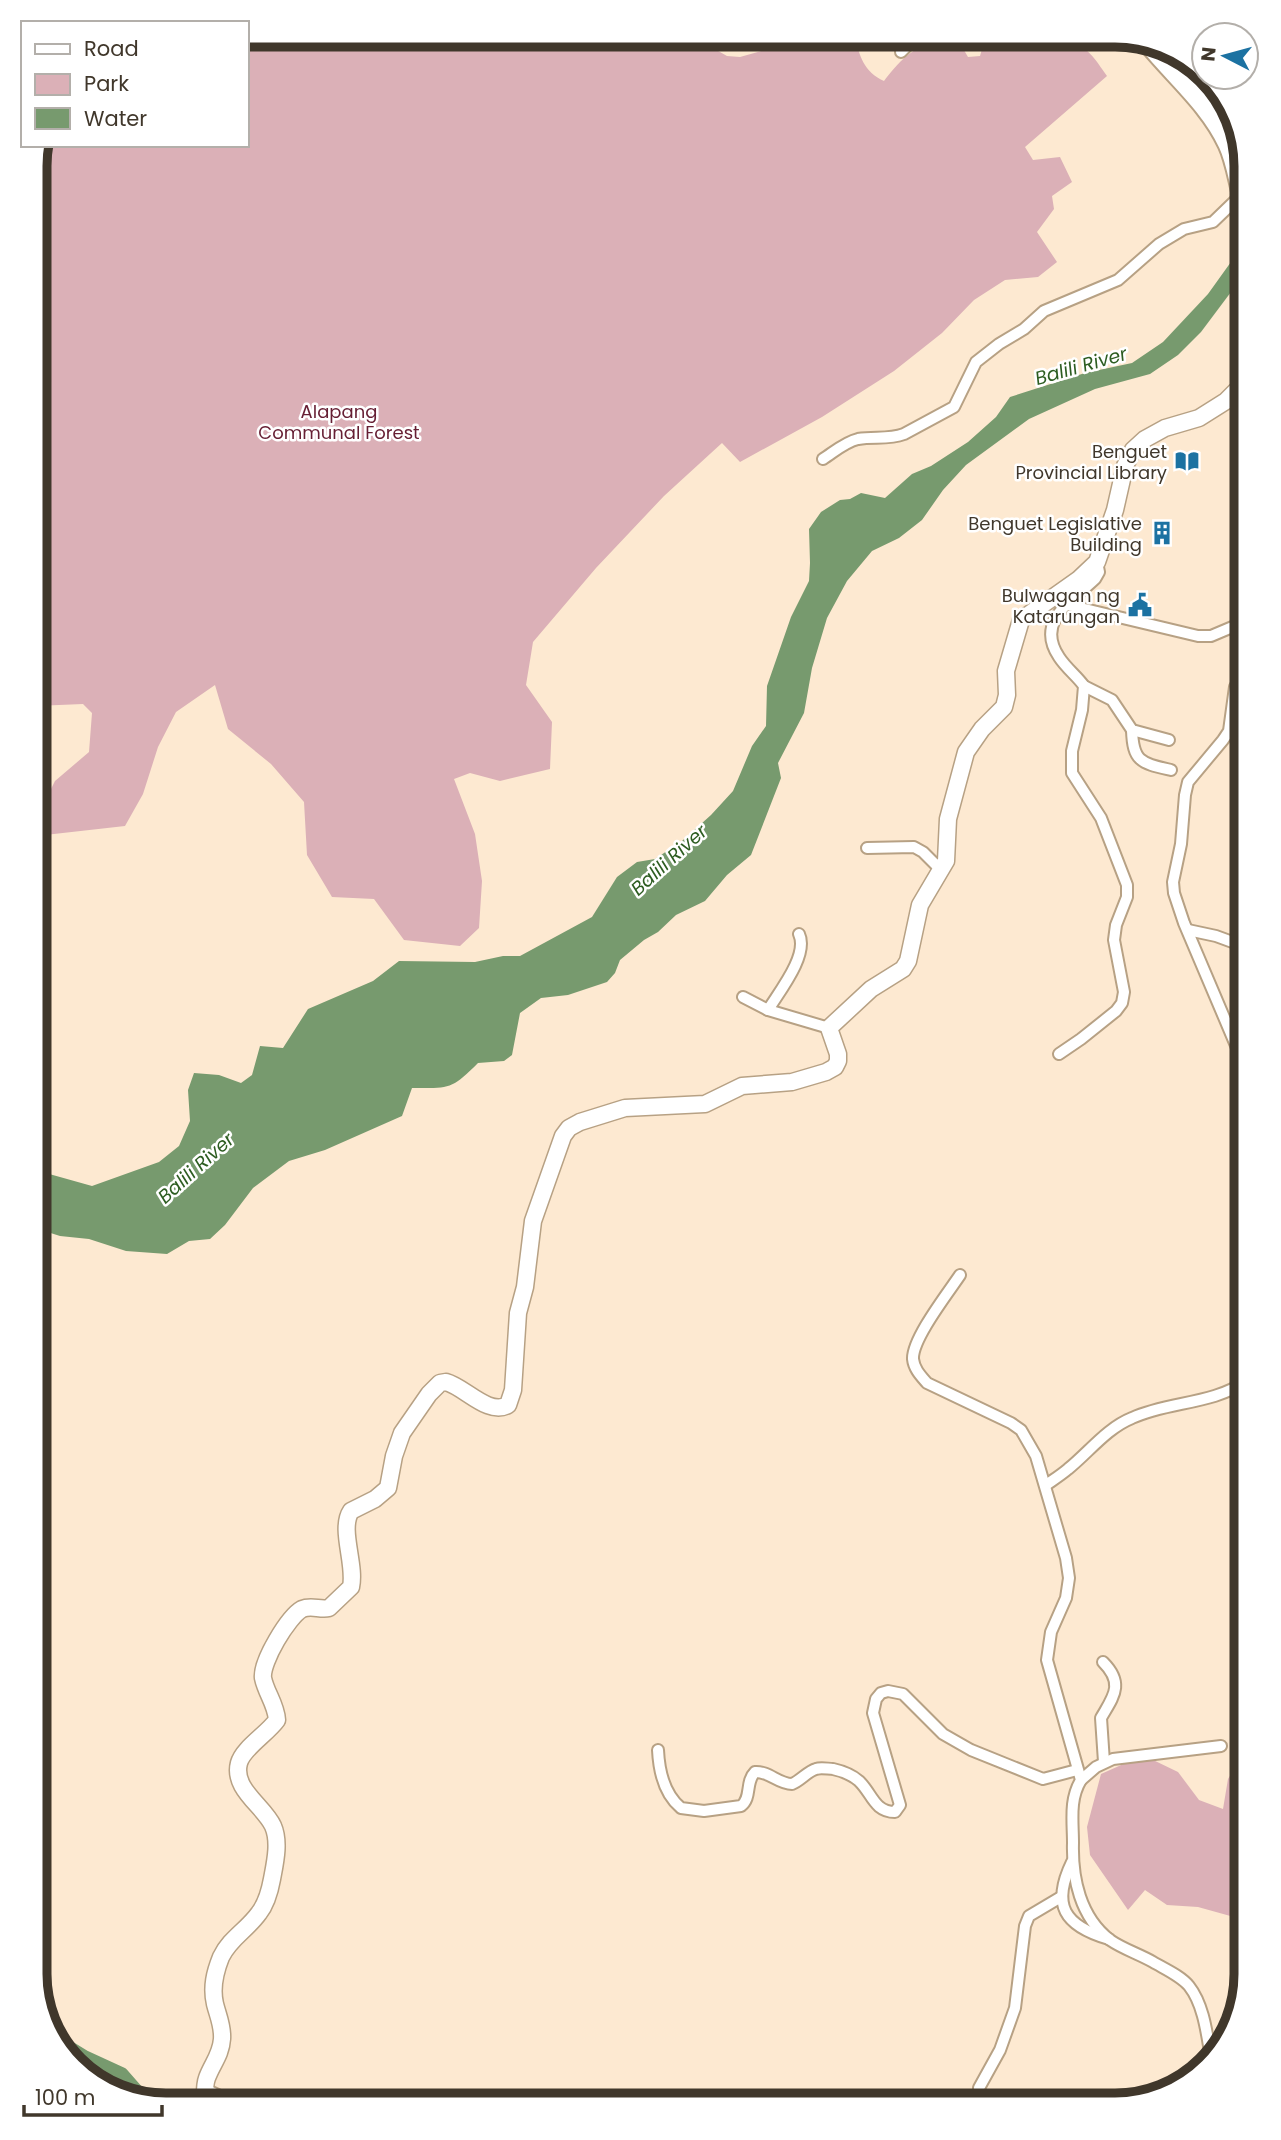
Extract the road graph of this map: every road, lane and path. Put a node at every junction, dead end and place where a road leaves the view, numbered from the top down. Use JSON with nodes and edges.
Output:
{"nodes":[{"id":1,"x":905,"y":48,"type":"edge"},
{"id":2,"x":901,"y":52,"type":"dead end"},
{"id":3,"x":1160,"y":56,"type":"edge"},
{"id":4,"x":1213,"y":99,"type":"edge"},
{"id":5,"x":1206,"y":108,"type":"junction"},
{"id":6,"x":1232,"y":153,"type":"edge"},
{"id":7,"x":1234,"y":208,"type":"edge"},
{"id":8,"x":1234,"y":393,"type":"edge"},
{"id":9,"x":823,"y":459,"type":"dead end"},
{"id":10,"x":1097,"y":562,"type":"junction"},
{"id":11,"x":1068,"y":604,"type":"junction"},
{"id":12,"x":1234,"y":626,"type":"edge"},
{"id":13,"x":1084,"y":686,"type":"junction"},
{"id":14,"x":1234,"y":694,"type":"edge"},
{"id":15,"x":1132,"y":730,"type":"junction"},
{"id":16,"x":1169,"y":740,"type":"dead end"},
{"id":17,"x":1171,"y":770,"type":"dead end"},
{"id":18,"x":867,"y":848,"type":"dead end"},
{"id":19,"x":942,"y":871,"type":"junction"},
{"id":20,"x":1188,"y":930,"type":"junction"},
{"id":21,"x":799,"y":934,"type":"dead end"},
{"id":22,"x":1234,"y":942,"type":"edge"},
{"id":23,"x":743,"y":997,"type":"dead end"},
{"id":24,"x":768,"y":1010,"type":"junction"},
{"id":25,"x":829,"y":1028,"type":"junction"},
{"id":26,"x":1234,"y":1040,"type":"edge"},
{"id":27,"x":1059,"y":1054,"type":"dead end"},
{"id":28,"x":960,"y":1275,"type":"dead end"},
{"id":29,"x":1234,"y":1390,"type":"edge"},
{"id":30,"x":1046,"y":1485,"type":"junction"},
{"id":31,"x":1103,"y":1662,"type":"dead end"},
{"id":32,"x":1221,"y":1746,"type":"dead end"},
{"id":33,"x":658,"y":1750,"type":"dead end"},
{"id":34,"x":1104,"y":1762,"type":"junction"},
{"id":35,"x":1079,"y":1775,"type":"junction"},
{"id":36,"x":1072,"y":1862,"type":"junction"},
{"id":37,"x":1061,"y":1897,"type":"junction"},
{"id":38,"x":1109,"y":1939,"type":"junction"},
{"id":39,"x":1208,"y":2046,"type":"edge"},
{"id":40,"x":979,"y":2088,"type":"dead end"},
{"id":41,"x":206,"y":2092,"type":"edge"}],
"edges":[{"from":1,"to":2,"type":"street"},
{"from":3,"to":5,"type":"highway"},
{"from":4,"to":5,"type":"street"},
{"from":5,"to":6,"type":"highway"},
{"from":7,"to":9,"type":"street"},
{"from":8,"to":10,"type":"street"},
{"from":10,"to":11,"type":"street"},
{"from":10,"to":19,"type":"street"},
{"from":11,"to":12,"type":"street"},
{"from":11,"to":13,"type":"street"},
{"from":13,"to":15,"type":"street"},
{"from":13,"to":27,"type":"street"},
{"from":14,"to":20,"type":"street"},
{"from":15,"to":16,"type":"street"},
{"from":15,"to":17,"type":"street"},
{"from":18,"to":19,"type":"street"},
{"from":19,"to":25,"type":"street"},
{"from":20,"to":22,"type":"street"},
{"from":20,"to":26,"type":"street"},
{"from":21,"to":24,"type":"street"},
{"from":23,"to":24,"type":"street"},
{"from":24,"to":25,"type":"street"},
{"from":25,"to":41,"type":"street"},
{"from":28,"to":30,"type":"street"},
{"from":29,"to":30,"type":"street"},
{"from":30,"to":35,"type":"street"},
{"from":31,"to":34,"type":"street"},
{"from":32,"to":34,"type":"street"},
{"from":33,"to":35,"type":"street"},
{"from":34,"to":35,"type":"street"},
{"from":35,"to":36,"type":"street"},
{"from":36,"to":37,"type":"street"},
{"from":36,"to":38,"type":"street"},
{"from":37,"to":38,"type":"street"},
{"from":37,"to":40,"type":"street"},
{"from":38,"to":39,"type":"street"}]}
